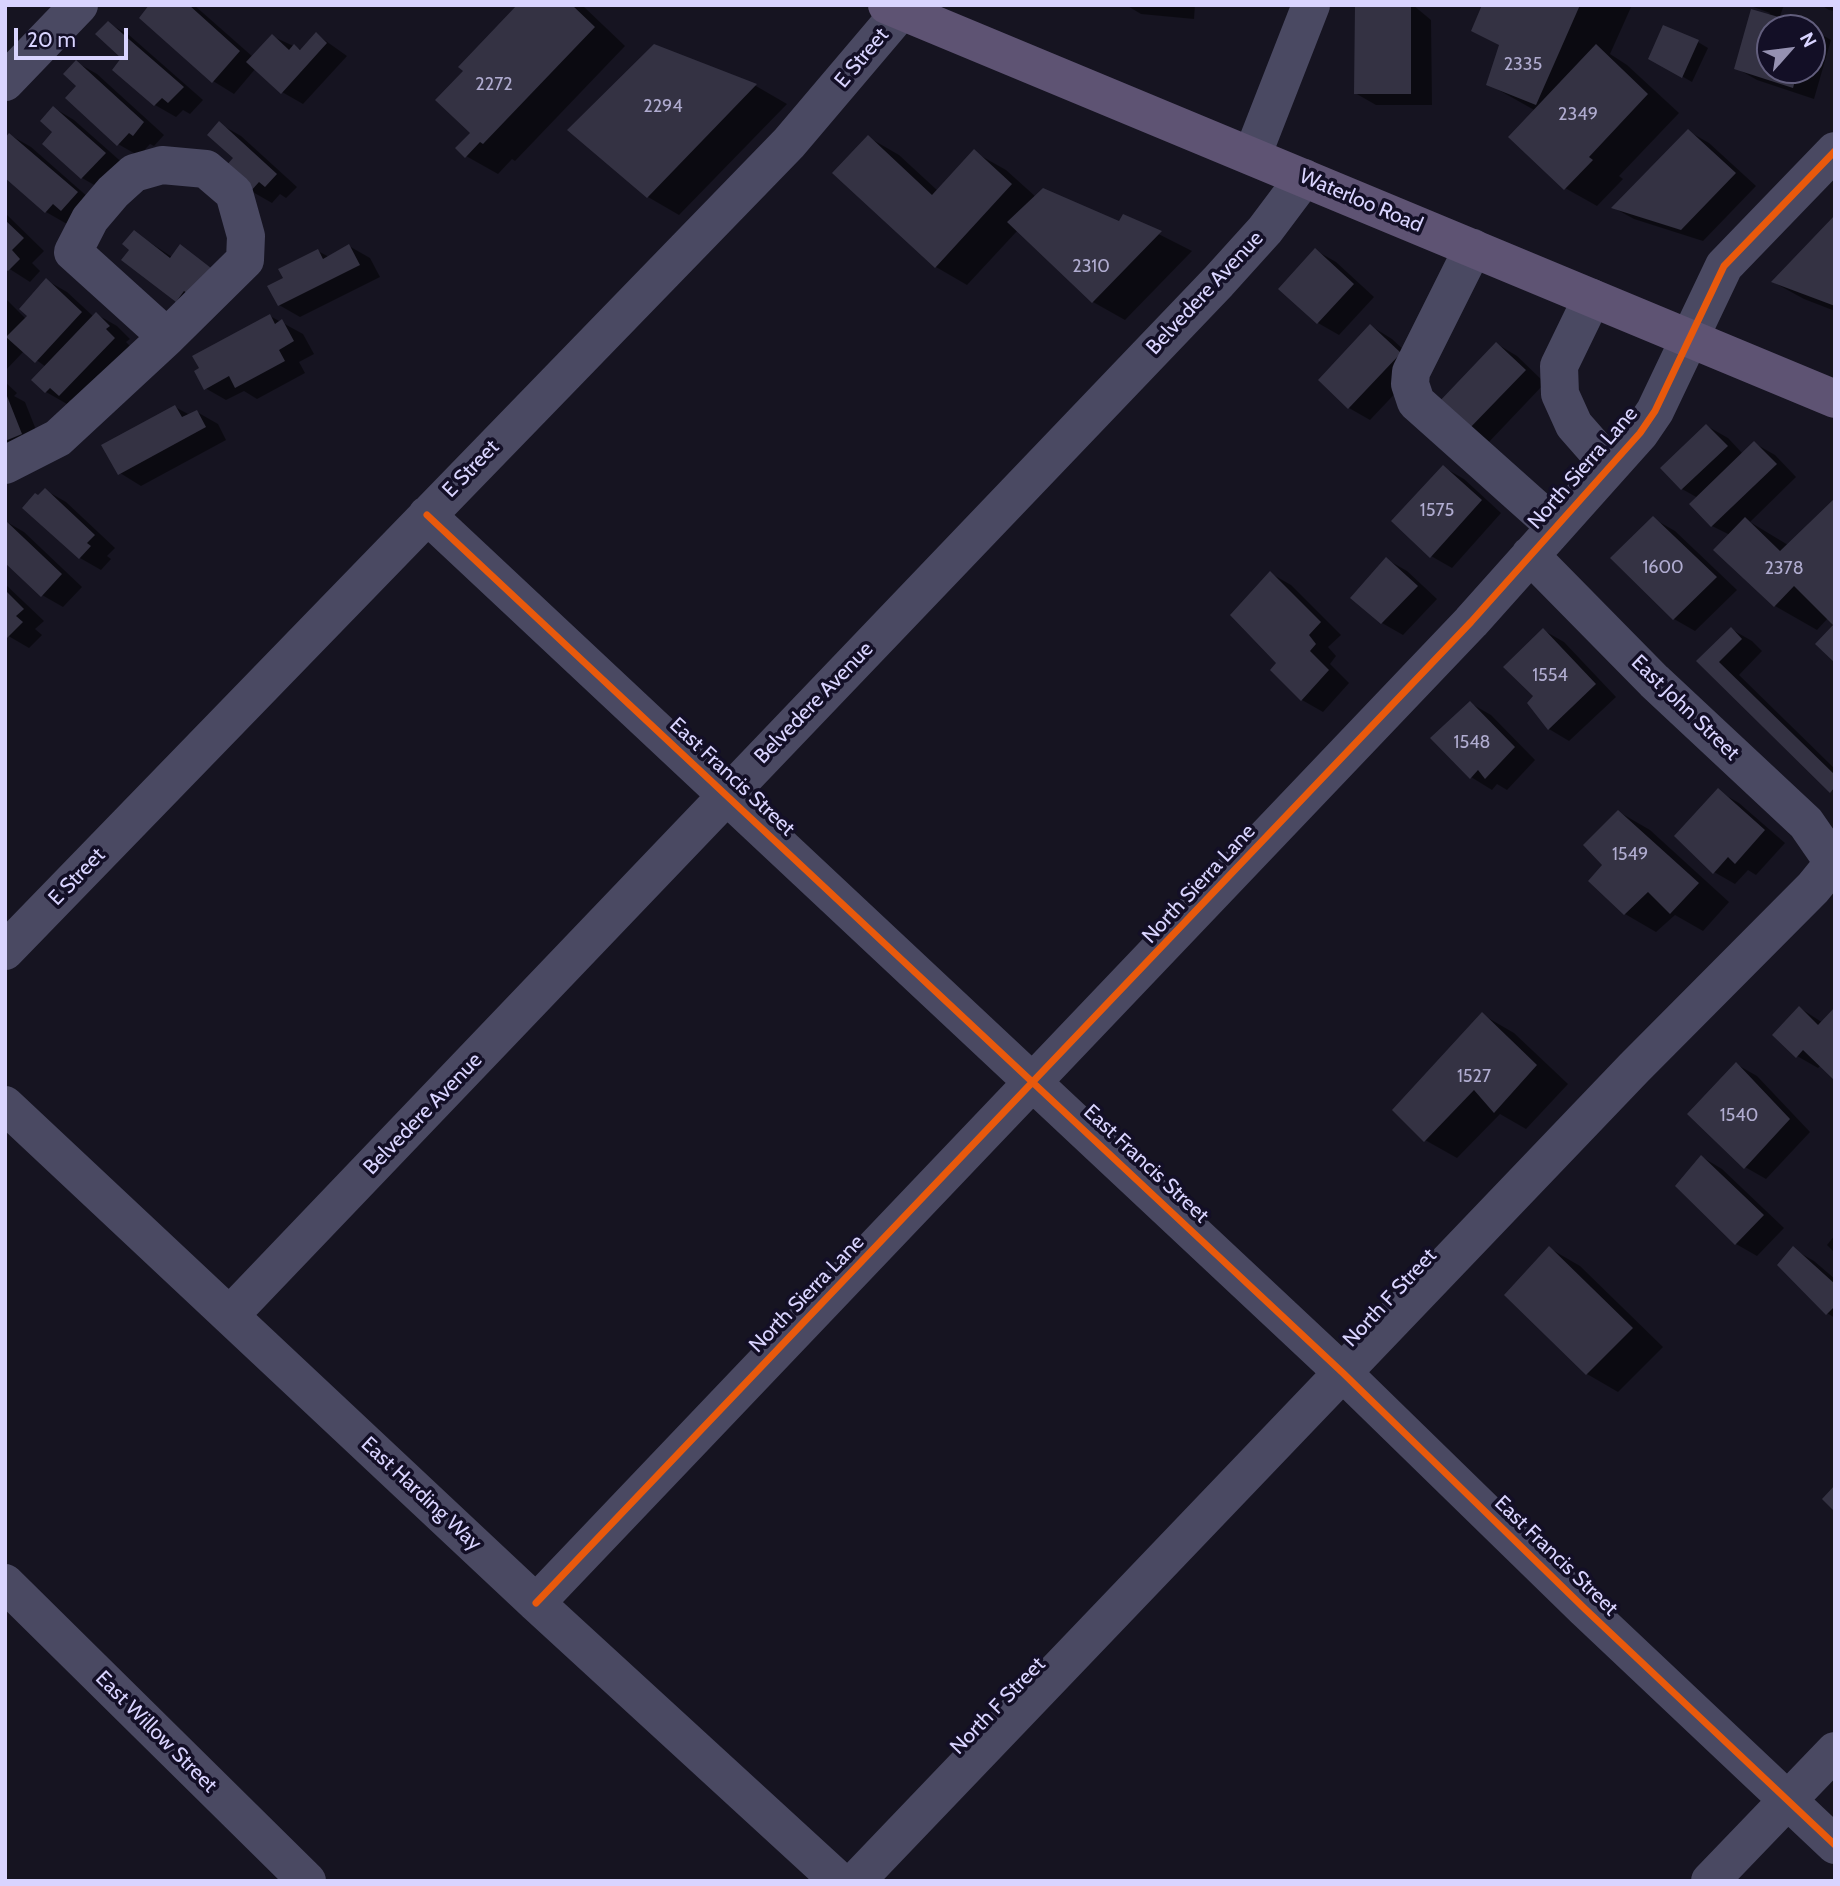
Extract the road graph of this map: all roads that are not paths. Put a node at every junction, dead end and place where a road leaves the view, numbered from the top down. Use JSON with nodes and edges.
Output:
{"nodes":[{"id":1,"x":79,"y":5,"type":"edge"},
{"id":2,"x":1311,"y":5,"type":"edge"},
{"id":3,"x":894,"y":8,"type":"edge"},
{"id":4,"x":5,"y":82,"type":"edge"},
{"id":5,"x":1835,"y":151,"type":"edge"},
{"id":6,"x":1252,"y":156,"type":"junction"},
{"id":7,"x":1304,"y":178,"type":"junction"},
{"id":8,"x":1473,"y":248,"type":"junction"},
{"id":9,"x":1592,"y":298,"type":"junction"},
{"id":10,"x":167,"y":337,"type":"junction"},
{"id":11,"x":1689,"y":338,"type":"junction"},
{"id":12,"x":1835,"y":399,"type":"edge"},
{"id":13,"x":5,"y":465,"type":"edge"},
{"id":14,"x":1610,"y":466,"type":"junction"},
{"id":15,"x":427,"y":515,"type":"junction"},
{"id":16,"x":1556,"y":527,"type":"junction"},
{"id":17,"x":1530,"y":555,"type":"junction"},
{"id":18,"x":726,"y":795,"type":"junction"},
{"id":19,"x":1834,"y":863,"type":"edge"},
{"id":20,"x":5,"y":951,"type":"edge"},
{"id":21,"x":1034,"y":1083,"type":"junction"},
{"id":22,"x":5,"y":1105,"type":"edge"},
{"id":23,"x":230,"y":1315,"type":"junction"},
{"id":24,"x":1344,"y":1374,"type":"junction"},
{"id":25,"x":5,"y":1583,"type":"edge"},
{"id":26,"x":536,"y":1603,"type":"junction"},
{"id":27,"x":1835,"y":1751,"type":"edge"},
{"id":28,"x":1787,"y":1801,"type":"junction"},
{"id":29,"x":1835,"y":1845,"type":"edge"},
{"id":30,"x":307,"y":1881,"type":"edge"},
{"id":31,"x":839,"y":1881,"type":"edge"},
{"id":32,"x":856,"y":1881,"type":"edge"},
{"id":33,"x":1710,"y":1881,"type":"edge"}],
"edges":[{"from":1,"to":4,"type":"street"},
{"from":2,"to":6,"type":"street"},
{"from":3,"to":6,"type":"main road","name":"Waterloo Road"},
{"from":3,"to":15,"type":"street","name":"E Street"},
{"from":5,"to":11,"type":"street","name":"North Sierra Lane"},
{"from":6,"to":7,"type":"main road","name":"Waterloo Road"},
{"from":7,"to":8,"type":"main road","name":"Waterloo Road"},
{"from":7,"to":18,"type":"street","name":"Belvedere Avenue"},
{"from":8,"to":9,"type":"main road","name":"Waterloo Road"},
{"from":8,"to":16,"type":"street"},
{"from":9,"to":11,"type":"main road","name":"Waterloo Road"},
{"from":9,"to":14,"type":"street"},
{"from":10,"to":10,"type":"street"},
{"from":10,"to":13,"type":"street"},
{"from":11,"to":12,"type":"main road","name":"Waterloo Road"},
{"from":11,"to":14,"type":"street","name":"North Sierra Lane"},
{"from":14,"to":16,"type":"street","name":"North Sierra Lane"},
{"from":15,"to":18,"type":"street","name":"East Francis Street"},
{"from":15,"to":20,"type":"street","name":"E Street"},
{"from":16,"to":17,"type":"street","name":"North Sierra Lane"},
{"from":17,"to":19,"type":"street","name":"East John Street"},
{"from":17,"to":21,"type":"street","name":"North Sierra Lane"},
{"from":18,"to":21,"type":"street","name":"East Francis Street"},
{"from":18,"to":23,"type":"street","name":"Belvedere Avenue"},
{"from":19,"to":24,"type":"street","name":"North F Street"},
{"from":21,"to":24,"type":"street","name":"East Francis Street"},
{"from":21,"to":26,"type":"street","name":"North Sierra Lane"},
{"from":22,"to":23,"type":"street","name":"East Harding Way"},
{"from":23,"to":26,"type":"street","name":"East Harding Way"},
{"from":24,"to":28,"type":"street","name":"East Francis Street"},
{"from":24,"to":32,"type":"street","name":"North F Street"},
{"from":25,"to":30,"type":"street","name":"East Willow Street"},
{"from":26,"to":31,"type":"street","name":"East Harding Way"},
{"from":27,"to":28,"type":"street"},
{"from":28,"to":29,"type":"street","name":"East Francis Street"},
{"from":28,"to":33,"type":"street"}]}
